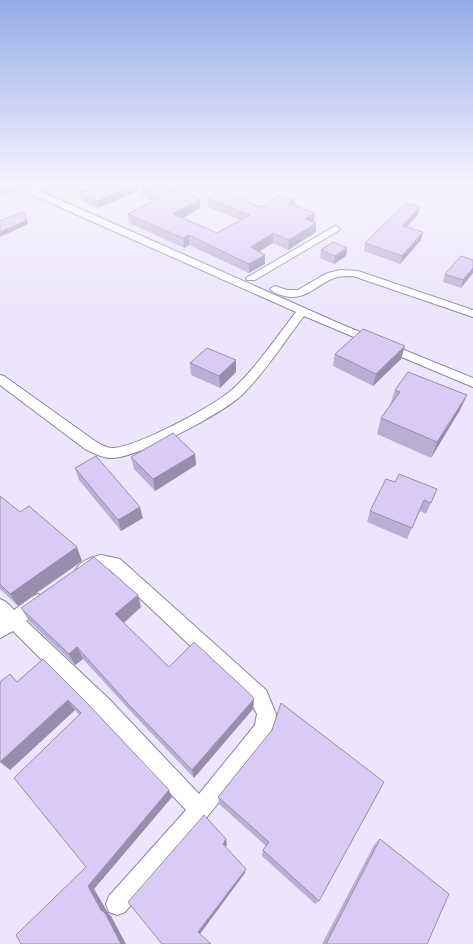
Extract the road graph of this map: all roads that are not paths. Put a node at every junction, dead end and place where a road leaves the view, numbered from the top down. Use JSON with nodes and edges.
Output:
{"nodes":[{"id":1,"x":123,"y":228,"type":"edge"},
{"id":2,"x":132,"y":228,"type":"edge"},
{"id":3,"x":335,"y":229,"type":"dead end"},
{"id":4,"x":251,"y":278,"type":"junction"},
{"id":5,"x":303,"y":310,"type":"junction"},
{"id":6,"x":473,"y":314,"type":"edge"},
{"id":7,"x":0,"y":379,"type":"edge"},
{"id":8,"x":473,"y":383,"type":"edge"},
{"id":9,"x":72,"y":579,"type":"edge"},
{"id":10,"x":53,"y":592,"type":"edge"},
{"id":11,"x":0,"y":607,"type":"edge"},
{"id":12,"x":7,"y":625,"type":"edge"},
{"id":13,"x":200,"y":810,"type":"junction"},
{"id":14,"x":117,"y":904,"type":"dead end"}],
"edges":[{"from":1,"to":5,"type":"street"},
{"from":2,"to":4,"type":"street"},
{"from":3,"to":4,"type":"street"},
{"from":4,"to":6,"type":"street"},
{"from":5,"to":7,"type":"street"},
{"from":5,"to":8,"type":"street"},
{"from":9,"to":13,"type":"street"},
{"from":10,"to":12,"type":"street"},
{"from":11,"to":12,"type":"street"},
{"from":12,"to":13,"type":"street"},
{"from":13,"to":14,"type":"street"}]}
